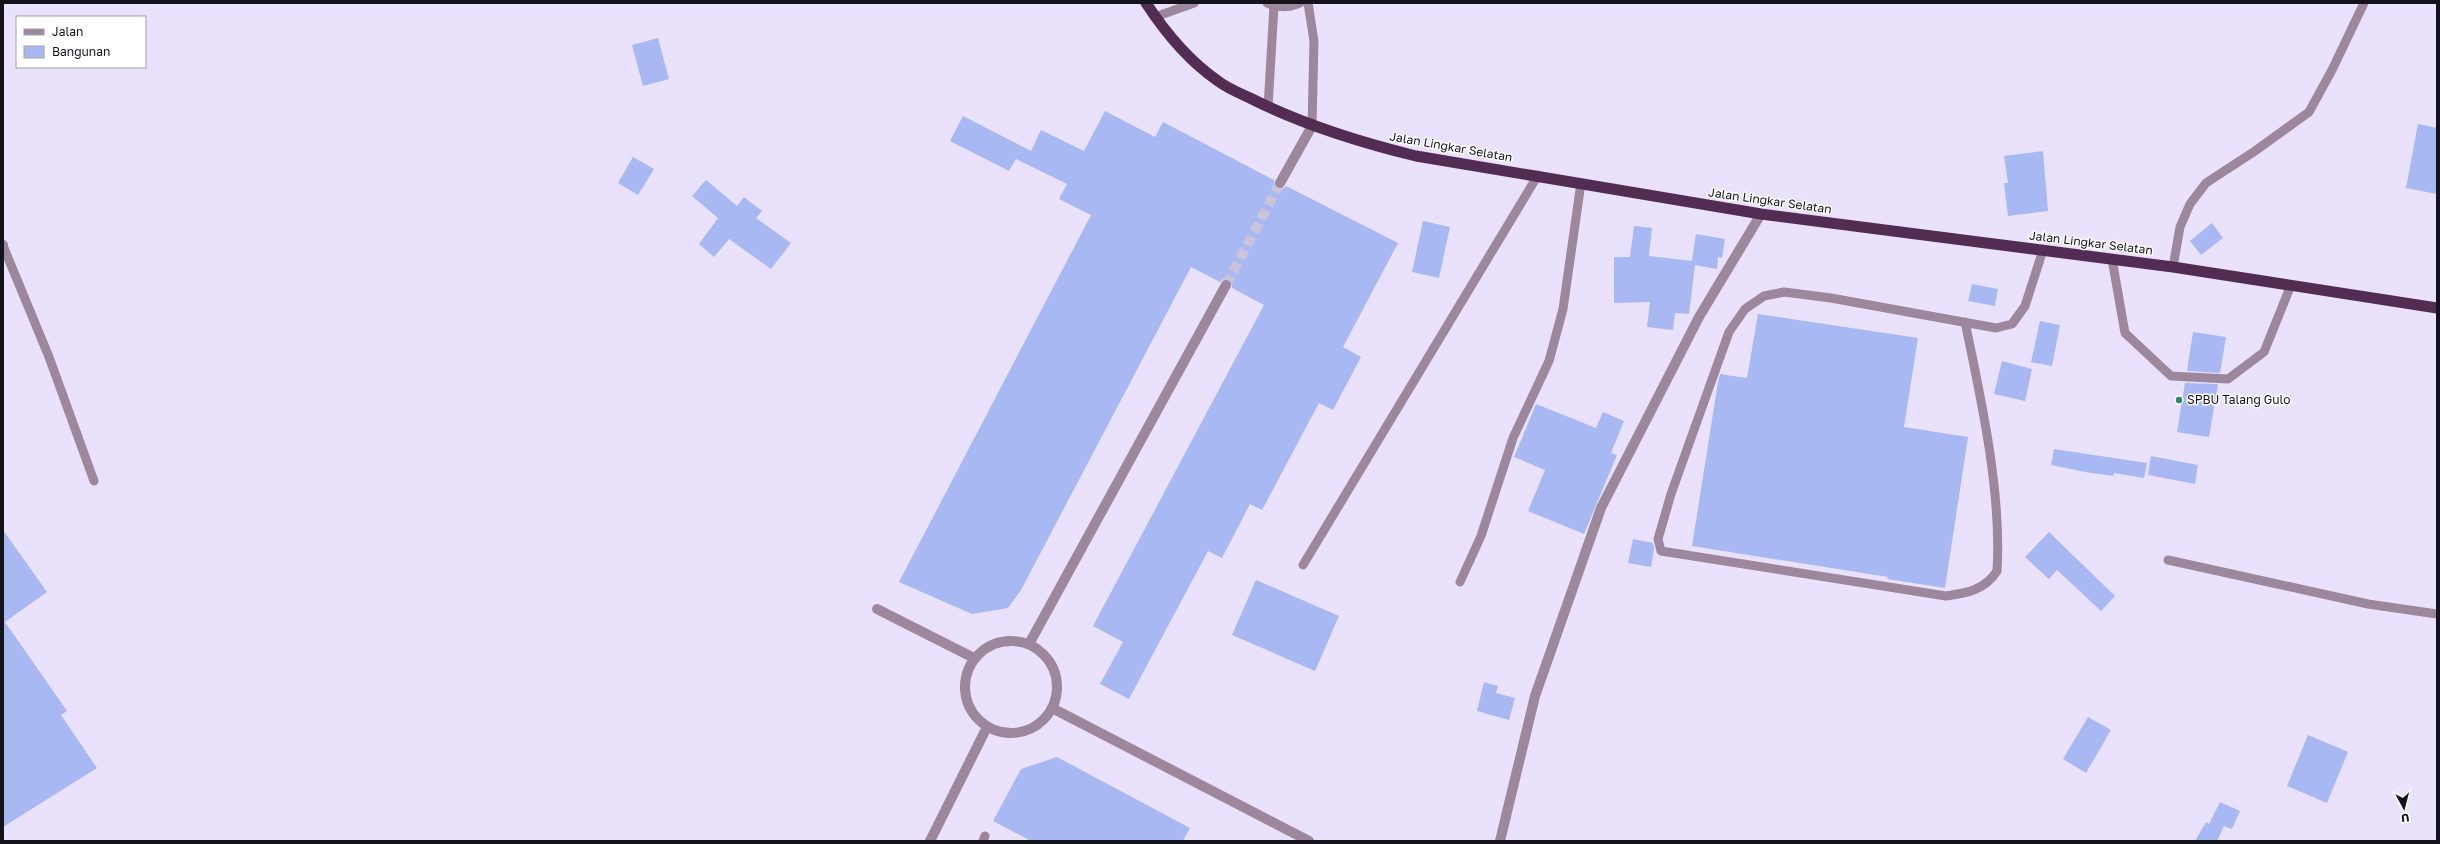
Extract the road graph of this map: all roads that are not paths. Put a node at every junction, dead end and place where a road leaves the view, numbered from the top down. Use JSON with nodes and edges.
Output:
{"nodes":[{"id":1,"x":1146,"y":3,"type":"edge"},
{"id":2,"x":1194,"y":3,"type":"edge"},
{"id":3,"x":1300,"y":3,"type":"edge"},
{"id":4,"x":1308,"y":3,"type":"edge"},
{"id":5,"x":2364,"y":3,"type":"edge"},
{"id":6,"x":1270,"y":5,"type":"edge"},
{"id":7,"x":1156,"y":17,"type":"junction"},
{"id":8,"x":1268,"y":108,"type":"junction"},
{"id":9,"x":1312,"y":126,"type":"junction"},
{"id":10,"x":1538,"y":175,"type":"junction"},
{"id":11,"x":1280,"y":183,"type":"tunnel mouth"},
{"id":12,"x":1581,"y":184,"type":"junction"},
{"id":13,"x":1761,"y":214,"type":"junction"},
{"id":14,"x":4,"y":247,"type":"edge"},
{"id":15,"x":2043,"y":250,"type":"junction"},
{"id":16,"x":2112,"y":259,"type":"junction"},
{"id":17,"x":2173,"y":267,"type":"junction"},
{"id":18,"x":1226,"y":285,"type":"tunnel mouth"},
{"id":19,"x":2291,"y":285,"type":"junction"},
{"id":20,"x":2437,"y":308,"type":"edge"},
{"id":21,"x":1965,"y":322,"type":"junction"},
{"id":22,"x":94,"y":481,"type":"dead end"},
{"id":23,"x":2168,"y":560,"type":"dead end"},
{"id":24,"x":1303,"y":565,"type":"dead end"},
{"id":25,"x":1460,"y":582,"type":"dead end"},
{"id":26,"x":877,"y":609,"type":"dead end"},
{"id":27,"x":2437,"y":614,"type":"edge"},
{"id":28,"x":1029,"y":644,"type":"junction"},
{"id":29,"x":974,"y":658,"type":"junction"},
{"id":30,"x":1052,"y":708,"type":"junction"},
{"id":31,"x":987,"y":727,"type":"junction"},
{"id":32,"x":930,"y":841,"type":"edge"},
{"id":33,"x":1309,"y":841,"type":"edge"},
{"id":34,"x":1500,"y":841,"type":"edge"}],
"edges":[{"from":1,"to":7,"type":"highway","name":"Jalan Lingkar Selatan"},
{"from":2,"to":7,"type":"lane"},
{"from":3,"to":6,"type":"lane"},
{"from":4,"to":9,"type":"lane"},
{"from":5,"to":17,"type":"lane"},
{"from":6,"to":8,"type":"lane"},
{"from":7,"to":8,"type":"highway","name":"Jalan Lingkar Selatan"},
{"from":8,"to":9,"type":"highway","name":"Jalan Lingkar Selatan"},
{"from":9,"to":10,"type":"highway","name":"Jalan Lingkar Selatan"},
{"from":9,"to":11,"type":"street"},
{"from":10,"to":12,"type":"highway","name":"Jalan Lingkar Selatan"},
{"from":10,"to":24,"type":"lane"},
{"from":12,"to":13,"type":"highway","name":"Jalan Lingkar Selatan"},
{"from":12,"to":25,"type":"lane"},
{"from":13,"to":15,"type":"highway","name":"Jalan Lingkar Selatan"},
{"from":13,"to":34,"type":"street"},
{"from":14,"to":22,"type":"lane"},
{"from":15,"to":16,"type":"highway","name":"Jalan Lingkar Selatan"},
{"from":15,"to":21,"type":"lane"},
{"from":16,"to":17,"type":"highway","name":"Jalan Lingkar Selatan"},
{"from":16,"to":19,"type":"lane"},
{"from":17,"to":19,"type":"highway","name":"Jalan Lingkar Selatan"},
{"from":18,"to":28,"type":"street"},
{"from":19,"to":20,"type":"highway","name":"Jalan Lingkar Selatan"},
{"from":21,"to":21,"type":"lane"},
{"from":23,"to":27,"type":"lane"},
{"from":26,"to":29,"type":"street"},
{"from":28,"to":29,"type":"street"},
{"from":28,"to":30,"type":"street"},
{"from":29,"to":31,"type":"street"},
{"from":30,"to":31,"type":"street"},
{"from":30,"to":33,"type":"street"},
{"from":31,"to":32,"type":"street"}]}
